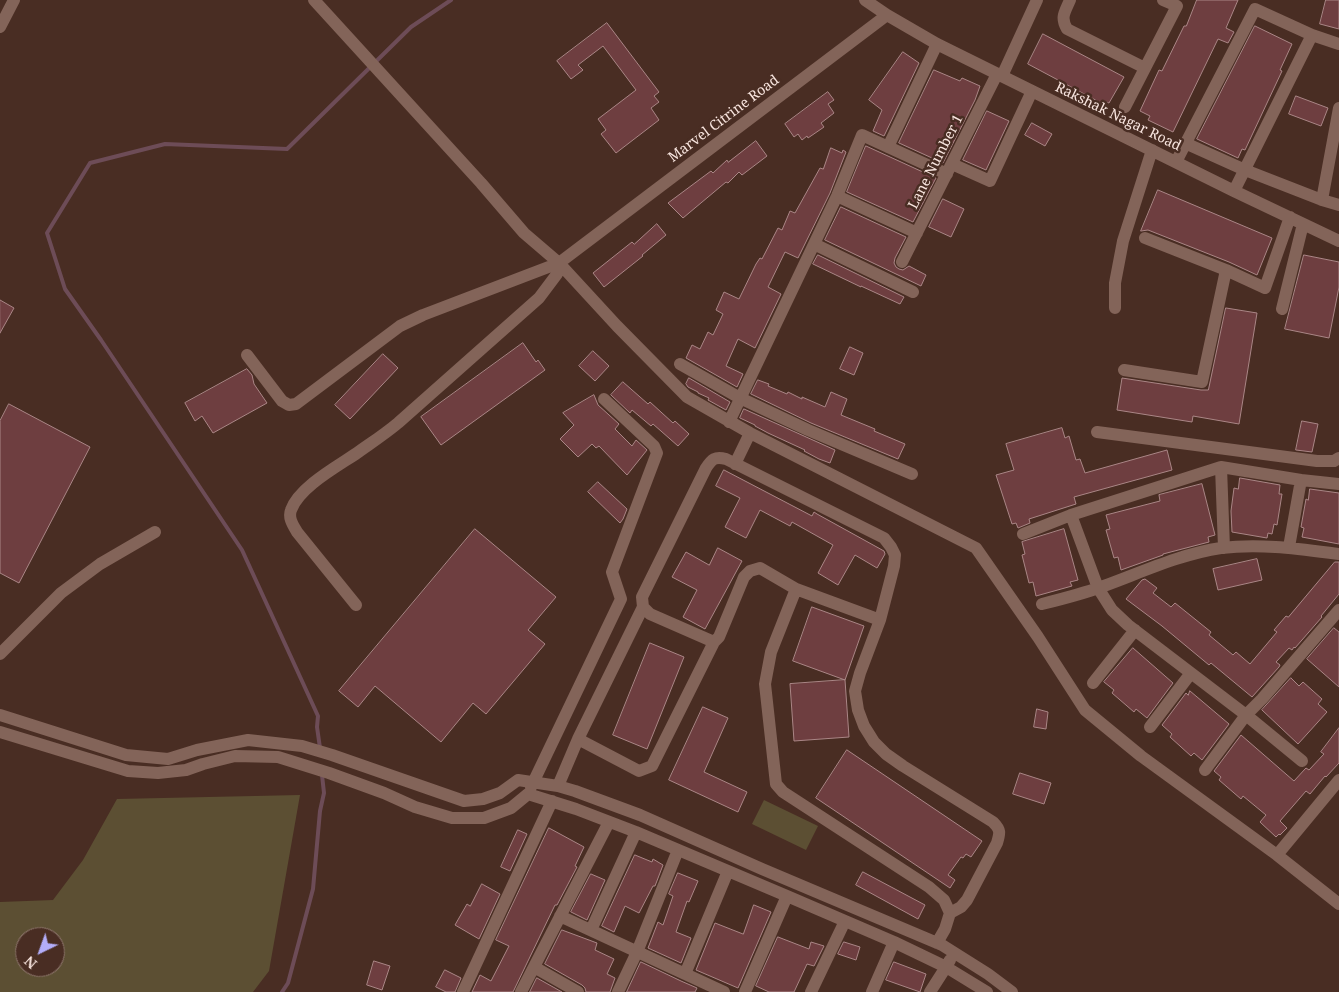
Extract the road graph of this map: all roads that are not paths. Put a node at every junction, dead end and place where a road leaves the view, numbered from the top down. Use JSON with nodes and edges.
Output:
{"nodes":[{"id":1,"x":14,"y":0,"type":"edge"},
{"id":2,"x":865,"y":0,"type":"edge"},
{"id":3,"x":1037,"y":0,"type":"edge"},
{"id":4,"x":1070,"y":0,"type":"edge"},
{"id":5,"x":1163,"y":0,"type":"edge"},
{"id":6,"x":314,"y":1,"type":"edge"},
{"id":7,"x":1179,"y":3,"type":"edge"},
{"id":8,"x":886,"y":15,"type":"junction"},
{"id":9,"x":0,"y":27,"type":"edge"},
{"id":10,"x":1312,"y":35,"type":"junction"},
{"id":11,"x":937,"y":44,"type":"junction"},
{"id":12,"x":1339,"y":44,"type":"edge"},
{"id":13,"x":1146,"y":68,"type":"junction"},
{"id":14,"x":1000,"y":75,"type":"junction"},
{"id":15,"x":1032,"y":91,"type":"junction"},
{"id":16,"x":1125,"y":107,"type":"dead end"},
{"id":17,"x":1339,"y":108,"type":"edge"},
{"id":18,"x":1338,"y":122,"type":"edge"},
{"id":19,"x":1186,"y":144,"type":"junction"},
{"id":20,"x":888,"y":147,"type":"junction"},
{"id":21,"x":1152,"y":150,"type":"junction"},
{"id":22,"x":1176,"y":162,"type":"junction"},
{"id":23,"x":950,"y":169,"type":"junction"},
{"id":24,"x":1245,"y":170,"type":"junction"},
{"id":25,"x":1234,"y":191,"type":"junction"},
{"id":26,"x":837,"y":196,"type":"junction"},
{"id":27,"x":1322,"y":200,"type":"junction"},
{"id":28,"x":1339,"y":205,"type":"edge"},
{"id":29,"x":1290,"y":217,"type":"junction"},
{"id":30,"x":1303,"y":224,"type":"junction"},
{"id":31,"x":916,"y":233,"type":"junction"},
{"id":32,"x":1144,"y":238,"type":"dead end"},
{"id":33,"x":1339,"y":241,"type":"edge"},
{"id":34,"x":814,"y":244,"type":"junction"},
{"id":35,"x":902,"y":262,"type":"dead end"},
{"id":36,"x":558,"y":263,"type":"junction"},
{"id":37,"x":1226,"y":270,"type":"junction"},
{"id":38,"x":913,"y":292,"type":"dead end"},
{"id":39,"x":1115,"y":308,"type":"dead end"},
{"id":40,"x":1282,"y":309,"type":"dead end"},
{"id":41,"x":247,"y":355,"type":"dead end"},
{"id":42,"x":680,"y":364,"type":"dead end"},
{"id":43,"x":1124,"y":370,"type":"dead end"},
{"id":44,"x":740,"y":398,"type":"junction"},
{"id":45,"x":604,"y":399,"type":"dead end"},
{"id":46,"x":728,"y":422,"type":"junction"},
{"id":47,"x":1097,"y":432,"type":"dead end"},
{"id":48,"x":750,"y":433,"type":"junction"},
{"id":49,"x":1339,"y":458,"type":"edge"},
{"id":50,"x":736,"y":464,"type":"junction"},
{"id":51,"x":1221,"y":467,"type":"junction"},
{"id":52,"x":912,"y":474,"type":"dead end"},
{"id":53,"x":1301,"y":480,"type":"junction"},
{"id":54,"x":1339,"y":484,"type":"edge"},
{"id":55,"x":1071,"y":515,"type":"junction"},
{"id":56,"x":155,"y":532,"type":"dead end"},
{"id":57,"x":1023,"y":534,"type":"dead end"},
{"id":58,"x":1289,"y":547,"type":"junction"},
{"id":59,"x":1224,"y":548,"type":"junction"},
{"id":60,"x":1339,"y":554,"type":"edge"},
{"id":61,"x":796,"y":588,"type":"junction"},
{"id":62,"x":1098,"y":588,"type":"junction"},
{"id":63,"x":1042,"y":604,"type":"dead end"},
{"id":64,"x":356,"y":605,"type":"dead end"},
{"id":65,"x":643,"y":607,"type":"junction"},
{"id":66,"x":1339,"y":610,"type":"edge"},
{"id":67,"x":880,"y":620,"type":"junction"},
{"id":68,"x":1135,"y":630,"type":"junction"},
{"id":69,"x":714,"y":642,"type":"junction"},
{"id":70,"x":0,"y":654,"type":"edge"},
{"id":71,"x":1191,"y":673,"type":"junction"},
{"id":72,"x":1093,"y":683,"type":"dead end"},
{"id":73,"x":1246,"y":715,"type":"junction"},
{"id":74,"x":0,"y":716,"type":"edge"},
{"id":75,"x":1150,"y":727,"type":"dead end"},
{"id":76,"x":0,"y":732,"type":"edge"},
{"id":77,"x":578,"y":739,"type":"junction"},
{"id":78,"x":346,"y":759,"type":"junction"},
{"id":79,"x":1302,"y":761,"type":"dead end"},
{"id":80,"x":1204,"y":770,"type":"dead end"},
{"id":81,"x":344,"y":778,"type":"junction"},
{"id":82,"x":1339,"y":780,"type":"edge"},
{"id":83,"x":534,"y":782,"type":"junction"},
{"id":84,"x":558,"y":786,"type":"junction"},
{"id":85,"x":528,"y":794,"type":"junction"},
{"id":86,"x":552,"y":801,"type":"junction"},
{"id":87,"x":609,"y":822,"type":"junction"},
{"id":88,"x":636,"y":832,"type":"junction"},
{"id":89,"x":678,"y":850,"type":"junction"},
{"id":90,"x":1278,"y":856,"type":"junction"},
{"id":91,"x":728,"y":871,"type":"junction"},
{"id":92,"x":787,"y":896,"type":"junction"},
{"id":93,"x":1339,"y":904,"type":"edge"},
{"id":94,"x":950,"y":913,"type":"junction"},
{"id":95,"x":560,"y":916,"type":"junction"},
{"id":96,"x":845,"y":922,"type":"junction"},
{"id":97,"x":591,"y":930,"type":"junction"},
{"id":98,"x":894,"y":942,"type":"junction"},
{"id":99,"x":937,"y":943,"type":"junction"},
{"id":100,"x":637,"y":952,"type":"junction"},
{"id":101,"x":953,"y":952,"type":"junction"},
{"id":102,"x":534,"y":967,"type":"junction"},
{"id":103,"x":946,"y":967,"type":"junction"},
{"id":104,"x":685,"y":974,"type":"junction"},
{"id":105,"x":463,"y":992,"type":"edge"},
{"id":106,"x":521,"y":992,"type":"edge"},
{"id":107,"x":578,"y":992,"type":"edge"},
{"id":108,"x":618,"y":992,"type":"edge"},
{"id":109,"x":724,"y":992,"type":"edge"},
{"id":110,"x":745,"y":992,"type":"edge"},
{"id":111,"x":811,"y":992,"type":"edge"},
{"id":112,"x":872,"y":992,"type":"edge"},
{"id":113,"x":930,"y":992,"type":"edge"},
{"id":114,"x":987,"y":992,"type":"edge"},
{"id":115,"x":1012,"y":992,"type":"edge"}],
"edges":[{"from":1,"to":9,"type":"street"},
{"from":2,"to":8,"type":"street"},
{"from":3,"to":14,"type":"street","name":"Lane Number 1"},
{"from":4,"to":13,"type":"street"},
{"from":5,"to":7,"type":"street"},
{"from":6,"to":36,"type":"street"},
{"from":7,"to":13,"type":"street"},
{"from":8,"to":11,"type":"street","name":"Rakshak Nagar Road"},
{"from":8,"to":36,"type":"street","name":"Marvel Citrine Road"},
{"from":10,"to":12,"type":"street"},
{"from":10,"to":19,"type":"street"},
{"from":10,"to":24,"type":"street"},
{"from":11,"to":14,"type":"street","name":"Rakshak Nagar Road"},
{"from":11,"to":20,"type":"street"},
{"from":13,"to":16,"type":"street"},
{"from":14,"to":15,"type":"street","name":"Rakshak Nagar Road"},
{"from":14,"to":23,"type":"street","name":"Lane Number 1"},
{"from":15,"to":21,"type":"street","name":"Rakshak Nagar Road"},
{"from":15,"to":23,"type":"street"},
{"from":17,"to":18,"type":"street"},
{"from":18,"to":27,"type":"street"},
{"from":19,"to":22,"type":"street"},
{"from":19,"to":24,"type":"street"},
{"from":20,"to":23,"type":"street"},
{"from":20,"to":26,"type":"street"},
{"from":21,"to":22,"type":"street","name":"Rakshak Nagar Road"},
{"from":21,"to":39,"type":"street"},
{"from":22,"to":25,"type":"street","name":"Rakshak Nagar Road"},
{"from":23,"to":31,"type":"street","name":"Lane Number 1"},
{"from":24,"to":25,"type":"street"},
{"from":24,"to":27,"type":"street"},
{"from":25,"to":29,"type":"street","name":"Rakshak Nagar Road"},
{"from":26,"to":31,"type":"street"},
{"from":26,"to":34,"type":"street"},
{"from":27,"to":28,"type":"street"},
{"from":29,"to":30,"type":"street","name":"Rakshak Nagar Road"},
{"from":29,"to":37,"type":"street"},
{"from":30,"to":33,"type":"street","name":"Rakshak Nagar Road"},
{"from":30,"to":40,"type":"street"},
{"from":31,"to":35,"type":"street","name":"Lane Number 1"},
{"from":32,"to":37,"type":"street"},
{"from":34,"to":38,"type":"street"},
{"from":34,"to":44,"type":"street"},
{"from":36,"to":41,"type":"street","name":"Marvel Citrine Road"},
{"from":36,"to":46,"type":"street"},
{"from":36,"to":64,"type":"street"},
{"from":37,"to":43,"type":"street"},
{"from":42,"to":44,"type":"street"},
{"from":44,"to":46,"type":"street"},
{"from":44,"to":52,"type":"street"},
{"from":45,"to":83,"type":"street"},
{"from":46,"to":48,"type":"street"},
{"from":47,"to":49,"type":"street"},
{"from":48,"to":50,"type":"street"},
{"from":48,"to":90,"type":"street"},
{"from":50,"to":65,"type":"street"},
{"from":50,"to":67,"type":"street"},
{"from":51,"to":53,"type":"street"},
{"from":51,"to":55,"type":"street"},
{"from":51,"to":59,"type":"street"},
{"from":53,"to":54,"type":"street"},
{"from":53,"to":58,"type":"street"},
{"from":55,"to":57,"type":"street"},
{"from":55,"to":62,"type":"street"},
{"from":56,"to":70,"type":"street"},
{"from":58,"to":59,"type":"street"},
{"from":58,"to":60,"type":"street"},
{"from":59,"to":62,"type":"street"},
{"from":61,"to":67,"type":"street"},
{"from":61,"to":69,"type":"street"},
{"from":61,"to":94,"type":"street"},
{"from":62,"to":63,"type":"street"},
{"from":62,"to":68,"type":"street"},
{"from":65,"to":69,"type":"street"},
{"from":65,"to":77,"type":"street"},
{"from":66,"to":73,"type":"street"},
{"from":67,"to":94,"type":"street"},
{"from":68,"to":71,"type":"street"},
{"from":68,"to":72,"type":"street"},
{"from":69,"to":77,"type":"street"},
{"from":71,"to":73,"type":"street"},
{"from":71,"to":75,"type":"street"},
{"from":73,"to":79,"type":"street"},
{"from":73,"to":80,"type":"street"},
{"from":74,"to":78,"type":"street"},
{"from":76,"to":81,"type":"street"},
{"from":77,"to":84,"type":"street"},
{"from":78,"to":81,"type":"street"},
{"from":78,"to":83,"type":"street"},
{"from":81,"to":85,"type":"street"},
{"from":82,"to":90,"type":"street"},
{"from":83,"to":84,"type":"street"},
{"from":83,"to":85,"type":"street"},
{"from":84,"to":99,"type":"street"},
{"from":85,"to":86,"type":"street"},
{"from":86,"to":87,"type":"street"},
{"from":86,"to":105,"type":"street"},
{"from":87,"to":88,"type":"street"},
{"from":87,"to":95,"type":"street"},
{"from":88,"to":89,"type":"street"},
{"from":88,"to":97,"type":"street"},
{"from":89,"to":91,"type":"street"},
{"from":89,"to":100,"type":"street"},
{"from":90,"to":93,"type":"street"},
{"from":91,"to":92,"type":"street"},
{"from":91,"to":104,"type":"street"},
{"from":92,"to":96,"type":"street"},
{"from":92,"to":110,"type":"street"},
{"from":94,"to":99,"type":"street"},
{"from":95,"to":97,"type":"street"},
{"from":95,"to":102,"type":"street"},
{"from":96,"to":98,"type":"street"},
{"from":96,"to":111,"type":"street"},
{"from":97,"to":100,"type":"street"},
{"from":98,"to":103,"type":"street"},
{"from":98,"to":112,"type":"street"},
{"from":99,"to":101,"type":"street"},
{"from":100,"to":104,"type":"street"},
{"from":100,"to":108,"type":"street"},
{"from":101,"to":103,"type":"street"},
{"from":101,"to":115,"type":"street"},
{"from":102,"to":106,"type":"street"},
{"from":102,"to":107,"type":"street"},
{"from":103,"to":113,"type":"street"},
{"from":103,"to":114,"type":"street"},
{"from":104,"to":109,"type":"street"}]}
